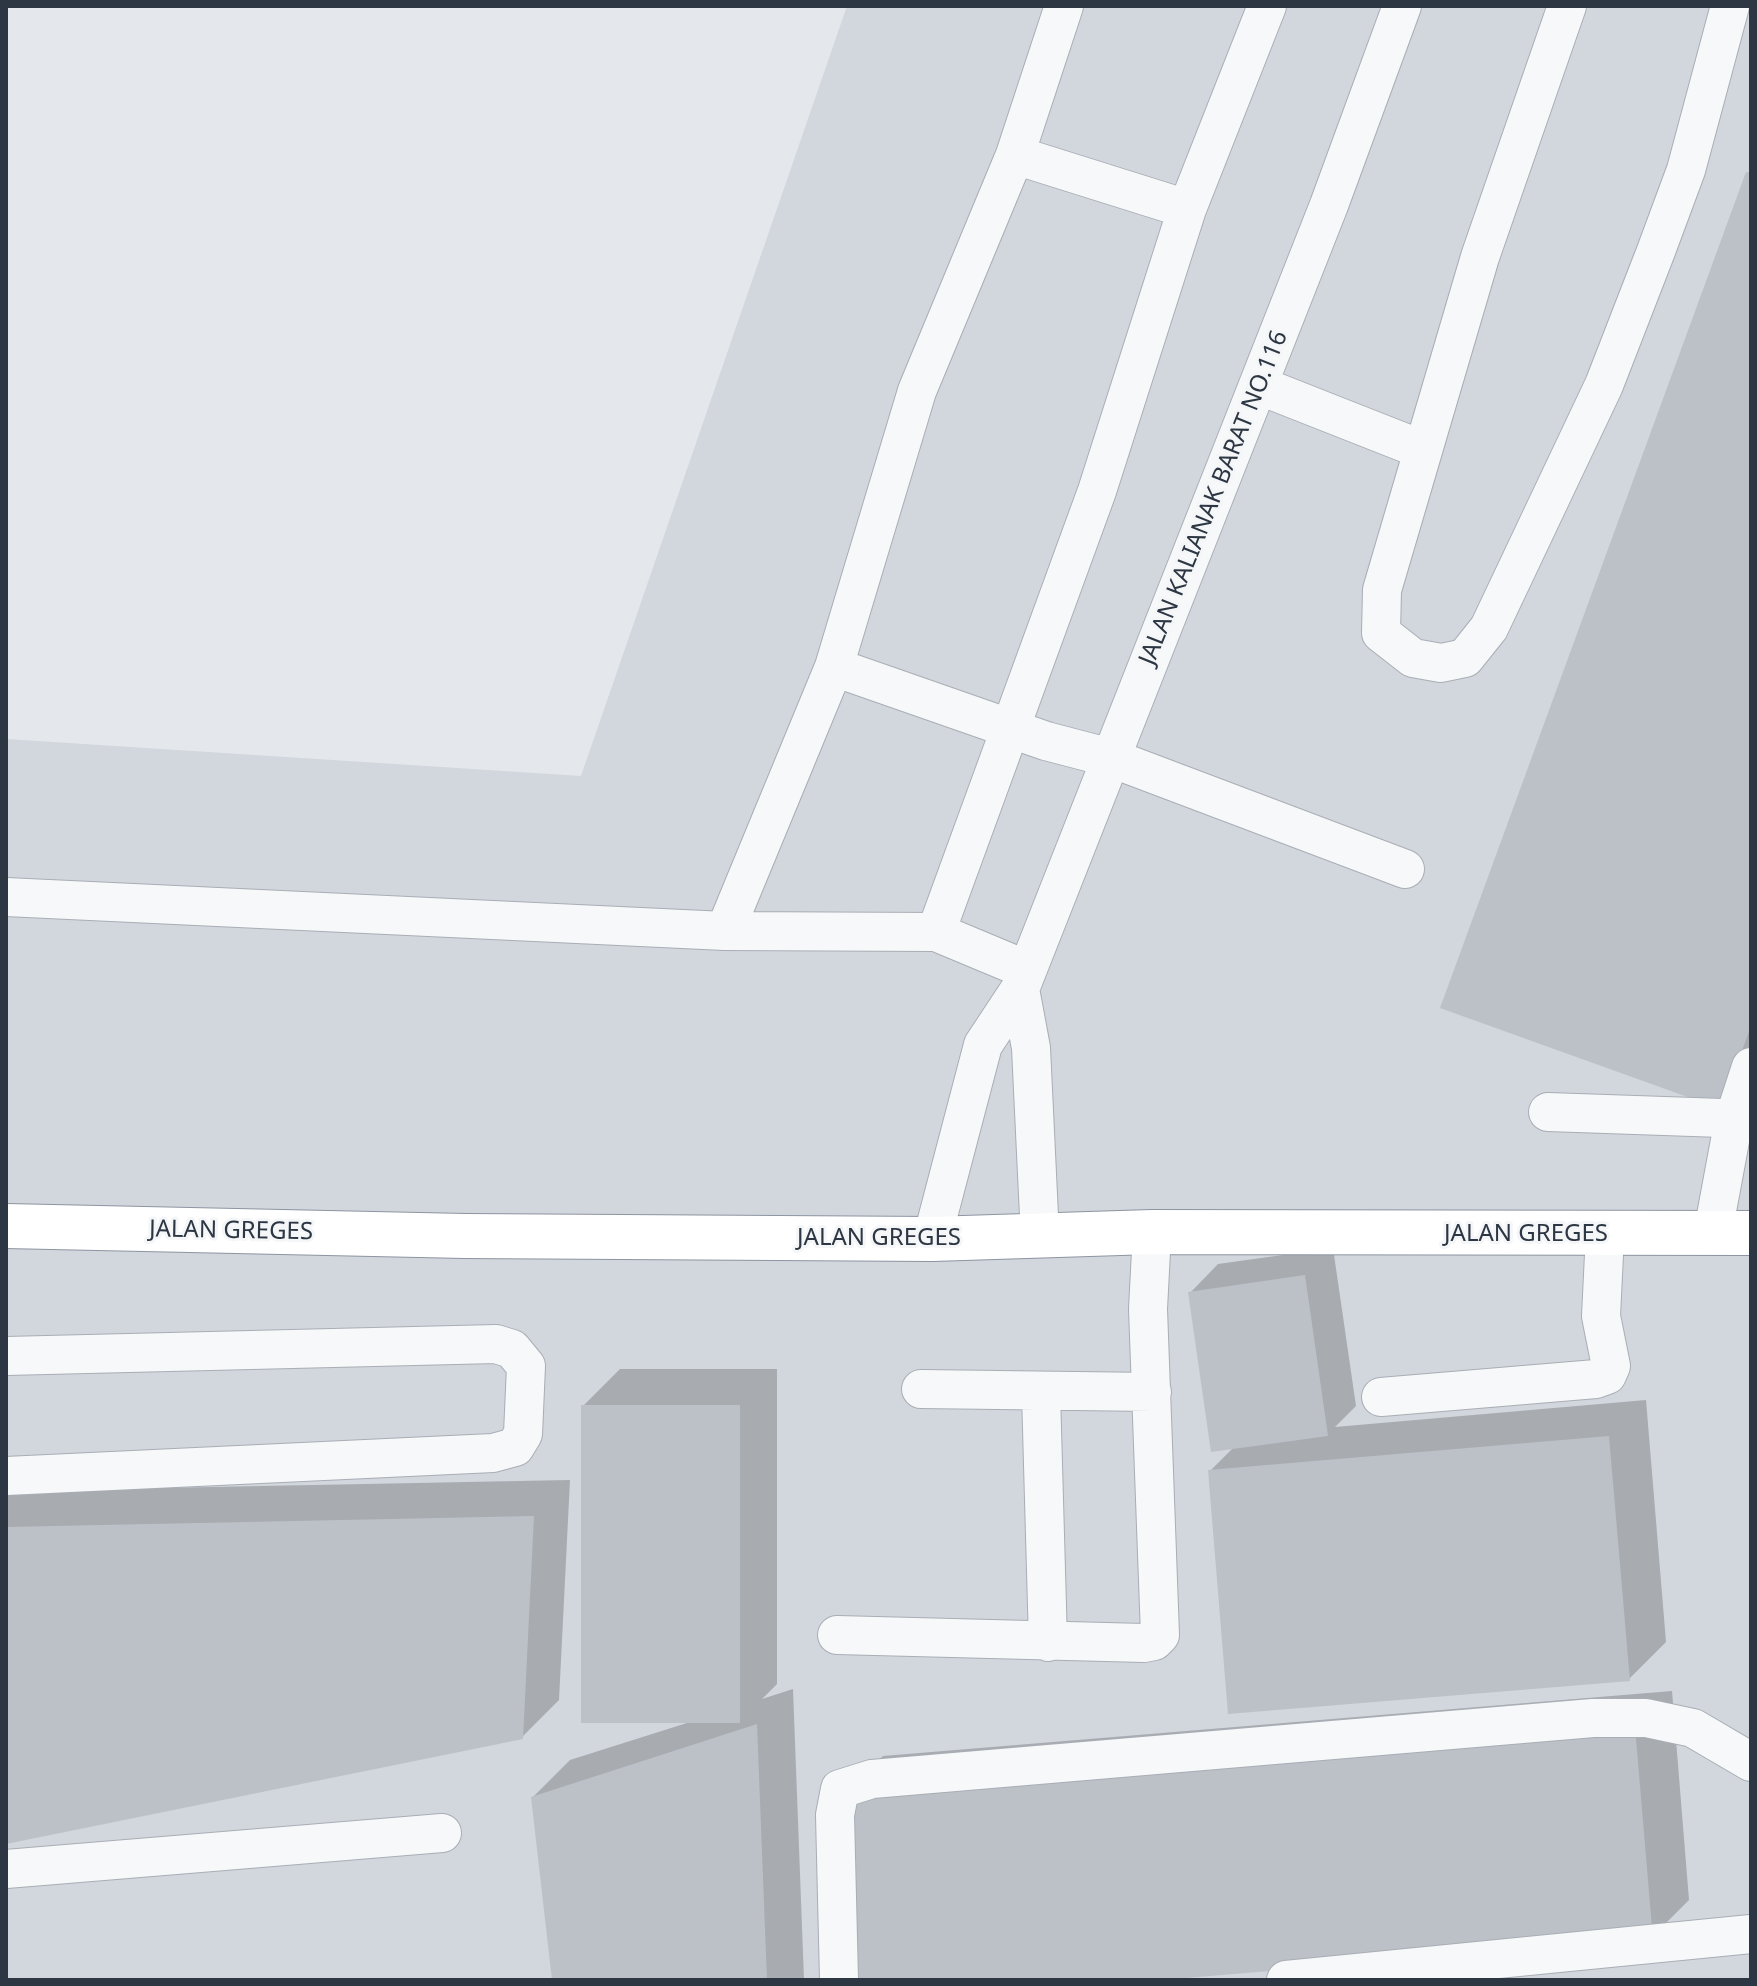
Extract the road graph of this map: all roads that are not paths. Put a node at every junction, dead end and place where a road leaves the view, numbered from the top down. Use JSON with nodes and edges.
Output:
{"nodes":[{"id":1,"x":1064,"y":6,"type":"edge"},
{"id":2,"x":1267,"y":6,"type":"edge"},
{"id":3,"x":1402,"y":6,"type":"edge"},
{"id":4,"x":1567,"y":6,"type":"edge"},
{"id":5,"x":1730,"y":6,"type":"edge"},
{"id":6,"x":1015,"y":155,"type":"junction"},
{"id":7,"x":1187,"y":209,"type":"junction"},
{"id":8,"x":1258,"y":385,"type":"junction"},
{"id":9,"x":1423,"y":450,"type":"junction"},
{"id":10,"x":834,"y":667,"type":"junction"},
{"id":11,"x":1011,"y":727,"type":"junction"},
{"id":12,"x":1111,"y":758,"type":"junction"},
{"id":13,"x":1405,"y":869,"type":"dead end"},
{"id":14,"x":6,"y":897,"type":"edge"},
{"id":15,"x":725,"y":931,"type":"junction"},
{"id":16,"x":936,"y":932,"type":"junction"},
{"id":17,"x":1024,"y":980,"type":"junction"},
{"id":18,"x":1751,"y":1067,"type":"edge"},
{"id":19,"x":1548,"y":1112,"type":"dead end"},
{"id":20,"x":1742,"y":1119,"type":"edge"},
{"id":21,"x":6,"y":1226,"type":"edge"},
{"id":22,"x":1152,"y":1232,"type":"junction"},
{"id":23,"x":1732,"y":1233,"type":"edge"},
{"id":24,"x":1605,"y":1234,"type":"junction"},
{"id":25,"x":1040,"y":1237,"type":"junction"},
{"id":26,"x":932,"y":1239,"type":"junction"},
{"id":27,"x":6,"y":1356,"type":"edge"},
{"id":28,"x":921,"y":1389,"type":"dead end"},
{"id":29,"x":1152,"y":1392,"type":"junction"},
{"id":30,"x":1041,"y":1393,"type":"junction"},
{"id":31,"x":1381,"y":1397,"type":"dead end"},
{"id":32,"x":6,"y":1476,"type":"edge"},
{"id":33,"x":837,"y":1635,"type":"dead end"},
{"id":34,"x":1048,"y":1642,"type":"junction"},
{"id":35,"x":1751,"y":1762,"type":"edge"},
{"id":36,"x":442,"y":1833,"type":"dead end"},
{"id":37,"x":6,"y":1869,"type":"edge"},
{"id":38,"x":1751,"y":1934,"type":"edge"},
{"id":39,"x":839,"y":1980,"type":"edge"},
{"id":40,"x":1286,"y":1980,"type":"edge"}],
"edges":[{"from":1,"to":6,"type":"lane"},
{"from":2,"to":7,"type":"lane"},
{"from":3,"to":8,"type":"lane","name":"JALAN KALIANAK BARAT NO.116"},
{"from":4,"to":9,"type":"lane"},
{"from":5,"to":9,"type":"lane"},
{"from":6,"to":7,"type":"lane"},
{"from":6,"to":10,"type":"lane"},
{"from":7,"to":11,"type":"lane"},
{"from":8,"to":9,"type":"lane"},
{"from":8,"to":12,"type":"lane","name":"JALAN KALIANAK BARAT NO.116"},
{"from":10,"to":11,"type":"lane"},
{"from":10,"to":15,"type":"lane"},
{"from":11,"to":12,"type":"lane"},
{"from":11,"to":16,"type":"lane"},
{"from":12,"to":13,"type":"lane"},
{"from":12,"to":17,"type":"lane","name":"JALAN KALIANAK BARAT NO.116"},
{"from":14,"to":15,"type":"lane"},
{"from":15,"to":16,"type":"lane"},
{"from":16,"to":17,"type":"lane"},
{"from":17,"to":25,"type":"lane"},
{"from":17,"to":26,"type":"lane","name":"JALAN KALIANAK BARAT NO.116"},
{"from":18,"to":20,"type":"lane"},
{"from":19,"to":20,"type":"lane"},
{"from":20,"to":23,"type":"lane"},
{"from":21,"to":26,"type":"highway","name":"JALAN GREGES"},
{"from":22,"to":24,"type":"highway","name":"JALAN GREGES"},
{"from":22,"to":25,"type":"highway","name":"JALAN GREGES"},
{"from":22,"to":29,"type":"lane"},
{"from":23,"to":24,"type":"highway","name":"JALAN GREGES"},
{"from":24,"to":31,"type":"lane"},
{"from":25,"to":26,"type":"highway","name":"JALAN GREGES"},
{"from":27,"to":32,"type":"lane"},
{"from":28,"to":30,"type":"lane"},
{"from":29,"to":30,"type":"lane"},
{"from":29,"to":34,"type":"lane"},
{"from":30,"to":34,"type":"lane"},
{"from":33,"to":34,"type":"lane"},
{"from":35,"to":39,"type":"lane"},
{"from":36,"to":37,"type":"lane"},
{"from":38,"to":40,"type":"lane"}]}
